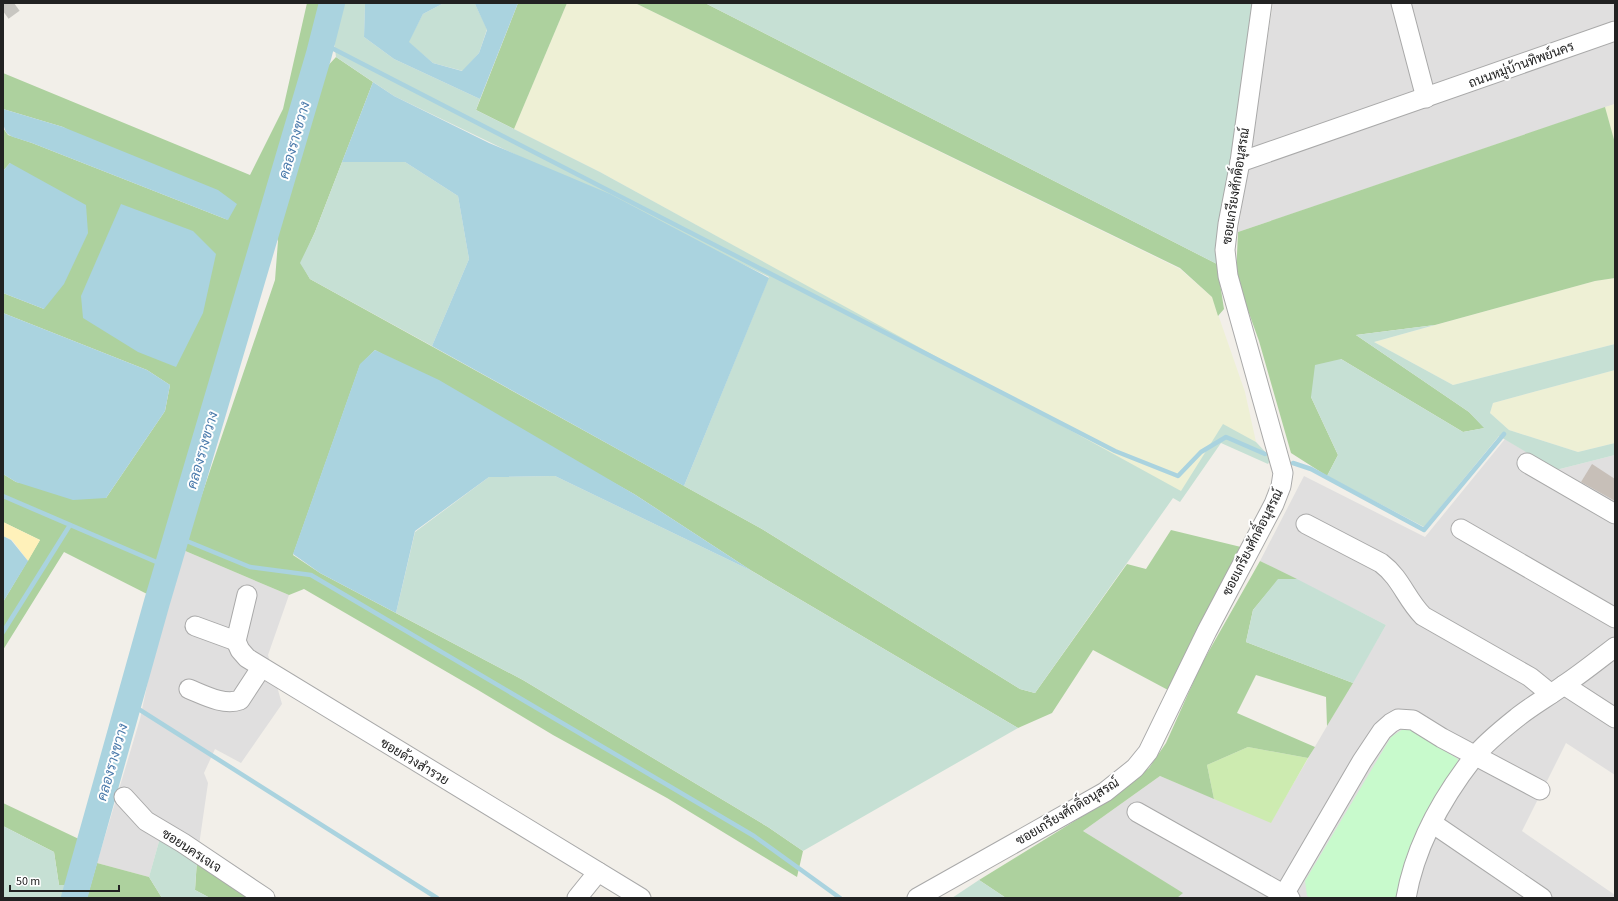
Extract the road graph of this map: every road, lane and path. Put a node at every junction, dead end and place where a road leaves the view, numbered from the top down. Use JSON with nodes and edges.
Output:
{"nodes":[{"id":1,"x":1262,"y":3,"type":"edge"},
{"id":2,"x":1401,"y":3,"type":"edge"},
{"id":3,"x":1615,"y":31,"type":"edge"},
{"id":4,"x":1426,"y":98,"type":"junction"},
{"id":5,"x":1240,"y":162,"type":"junction"},
{"id":6,"x":1527,"y":463,"type":"dead end"},
{"id":7,"x":1615,"y":514,"type":"edge"},
{"id":8,"x":1306,"y":524,"type":"dead end"},
{"id":9,"x":1461,"y":529,"type":"dead end"},
{"id":10,"x":247,"y":595,"type":"dead end"},
{"id":11,"x":1615,"y":618,"type":"edge"},
{"id":12,"x":195,"y":626,"type":"dead end"},
{"id":13,"x":236,"y":640,"type":"junction"},
{"id":14,"x":1615,"y":647,"type":"edge"},
{"id":15,"x":261,"y":668,"type":"junction"},
{"id":16,"x":189,"y":689,"type":"dead end"},
{"id":17,"x":1558,"y":690,"type":"junction"},
{"id":18,"x":1615,"y":718,"type":"edge"},
{"id":19,"x":1475,"y":756,"type":"junction"},
{"id":20,"x":1540,"y":790,"type":"dead end"},
{"id":21,"x":124,"y":797,"type":"dead end"},
{"id":22,"x":1137,"y":812,"type":"dead end"},
{"id":23,"x":1432,"y":823,"type":"junction"},
{"id":24,"x":598,"y":872,"type":"junction"},
{"id":25,"x":1285,"y":897,"type":"edge"},
{"id":26,"x":265,"y":898,"type":"edge"},
{"id":27,"x":577,"y":898,"type":"edge"},
{"id":28,"x":641,"y":898,"type":"edge"},
{"id":29,"x":917,"y":898,"type":"edge"},
{"id":30,"x":1406,"y":898,"type":"edge"},
{"id":31,"x":1542,"y":898,"type":"edge"}],
"edges":[{"from":1,"to":5,"type":"street","name":"ซอยเกรียงศักดิ์อนุสรณ์"},
{"from":2,"to":4,"type":"street"},
{"from":3,"to":4,"type":"street","name":"ถนนหมู่บ้านทิพย์นคร"},
{"from":4,"to":5,"type":"street","name":"ถนนหมู่บ้านทิพย์นคร"},
{"from":5,"to":29,"type":"street","name":"ซอยเกรียงศักดิ์อนุสรณ์"},
{"from":6,"to":7,"type":"street"},
{"from":8,"to":17,"type":"street"},
{"from":9,"to":11,"type":"street"},
{"from":10,"to":13,"type":"street"},
{"from":12,"to":13,"type":"street"},
{"from":13,"to":15,"type":"street","name":"ซอยด้วงสำรวย"},
{"from":14,"to":17,"type":"street"},
{"from":15,"to":16,"type":"street"},
{"from":15,"to":24,"type":"street","name":"ซอยด้วงสำรวย"},
{"from":17,"to":18,"type":"street"},
{"from":17,"to":19,"type":"street"},
{"from":19,"to":20,"type":"street"},
{"from":19,"to":23,"type":"street"},
{"from":19,"to":25,"type":"street"},
{"from":21,"to":26,"type":"street","name":"ซอยนครเจเจ"},
{"from":22,"to":25,"type":"street"},
{"from":23,"to":30,"type":"street"},
{"from":23,"to":31,"type":"street"},
{"from":24,"to":27,"type":"street"},
{"from":24,"to":28,"type":"street","name":"ซอยด้วงสำรวย"}]}
